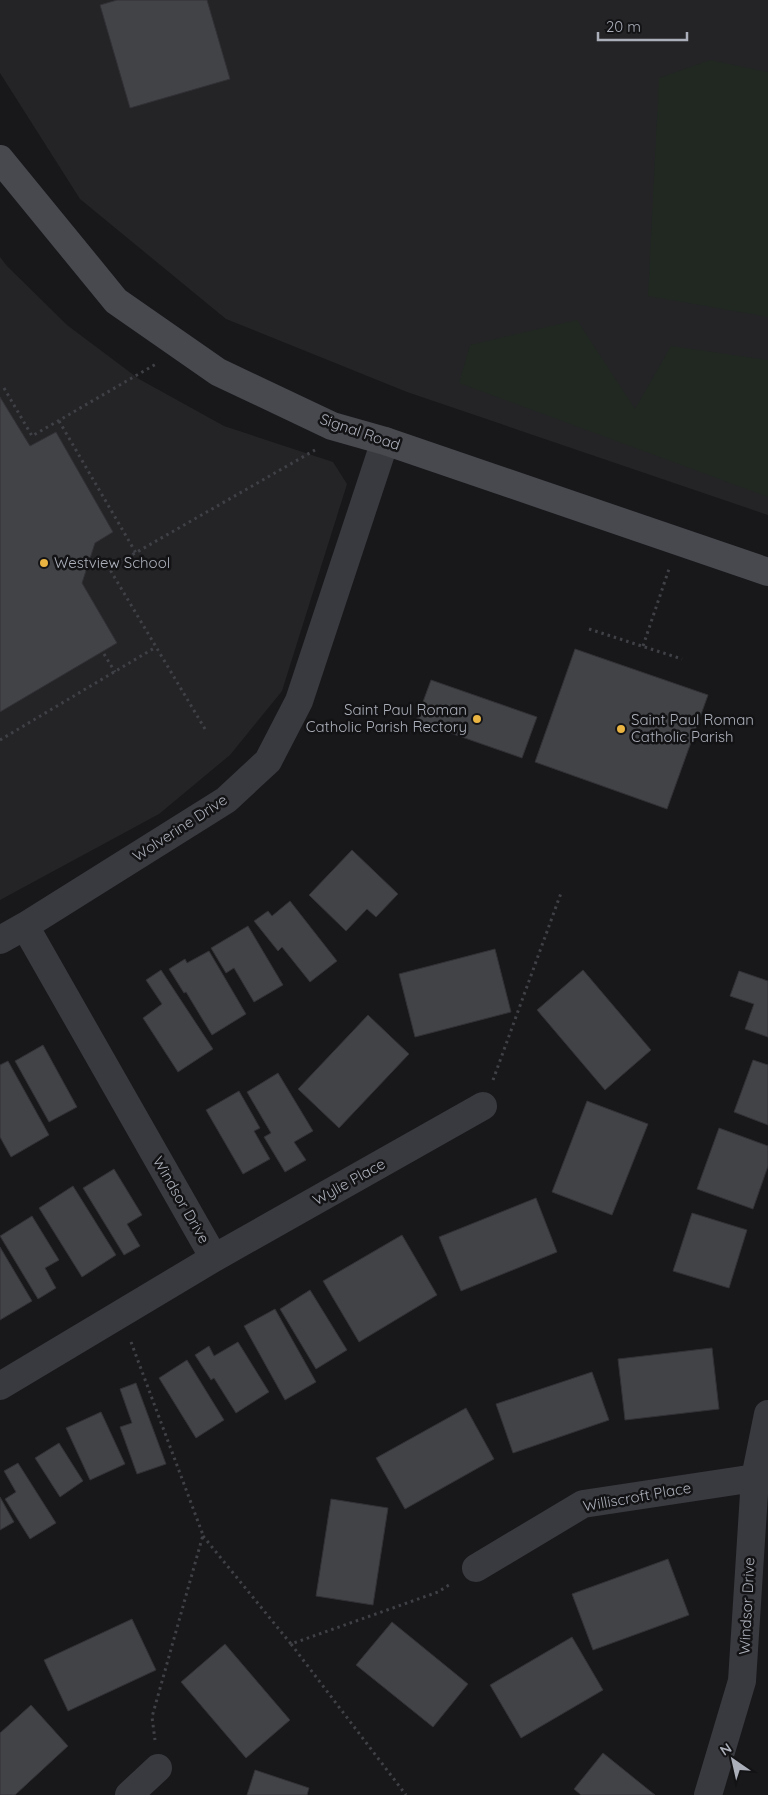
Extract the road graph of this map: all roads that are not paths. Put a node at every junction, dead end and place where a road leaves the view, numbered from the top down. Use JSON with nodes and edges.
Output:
{"nodes":[{"id":1,"x":0,"y":160,"type":"edge"},
{"id":2,"x":385,"y":441,"type":"junction"},
{"id":3,"x":768,"y":572,"type":"edge"},
{"id":4,"x":25,"y":926,"type":"junction"},
{"id":5,"x":0,"y":940,"type":"edge"},
{"id":6,"x":483,"y":1106,"type":"road end"},
{"id":7,"x":214,"y":1258,"type":"junction"},
{"id":8,"x":0,"y":1386,"type":"edge"},
{"id":9,"x":768,"y":1414,"type":"edge"},
{"id":10,"x":755,"y":1478,"type":"junction"},
{"id":11,"x":476,"y":1568,"type":"road end"},
{"id":12,"x":158,"y":1768,"type":"road end"},
{"id":13,"x":128,"y":1795,"type":"edge"},
{"id":14,"x":708,"y":1795,"type":"edge"}],
"edges":[{"from":1,"to":2,"type":"street","name":"Signal Road"},
{"from":2,"to":3,"type":"street","name":"Signal Road"},
{"from":2,"to":4,"type":"street","name":"Wolverine Drive"},
{"from":4,"to":5,"type":"street","name":"Wolverine Drive"},
{"from":4,"to":7,"type":"street","name":"Windsor Drive"},
{"from":6,"to":7,"type":"street","name":"Wylie Place"},
{"from":7,"to":8,"type":"street","name":"Windsor Drive"},
{"from":9,"to":10,"type":"street","name":"Windsor Drive"},
{"from":10,"to":11,"type":"street","name":"Williscroft Place"},
{"from":10,"to":14,"type":"street","name":"Windsor Drive"},
{"from":12,"to":13,"type":"street"}]}
